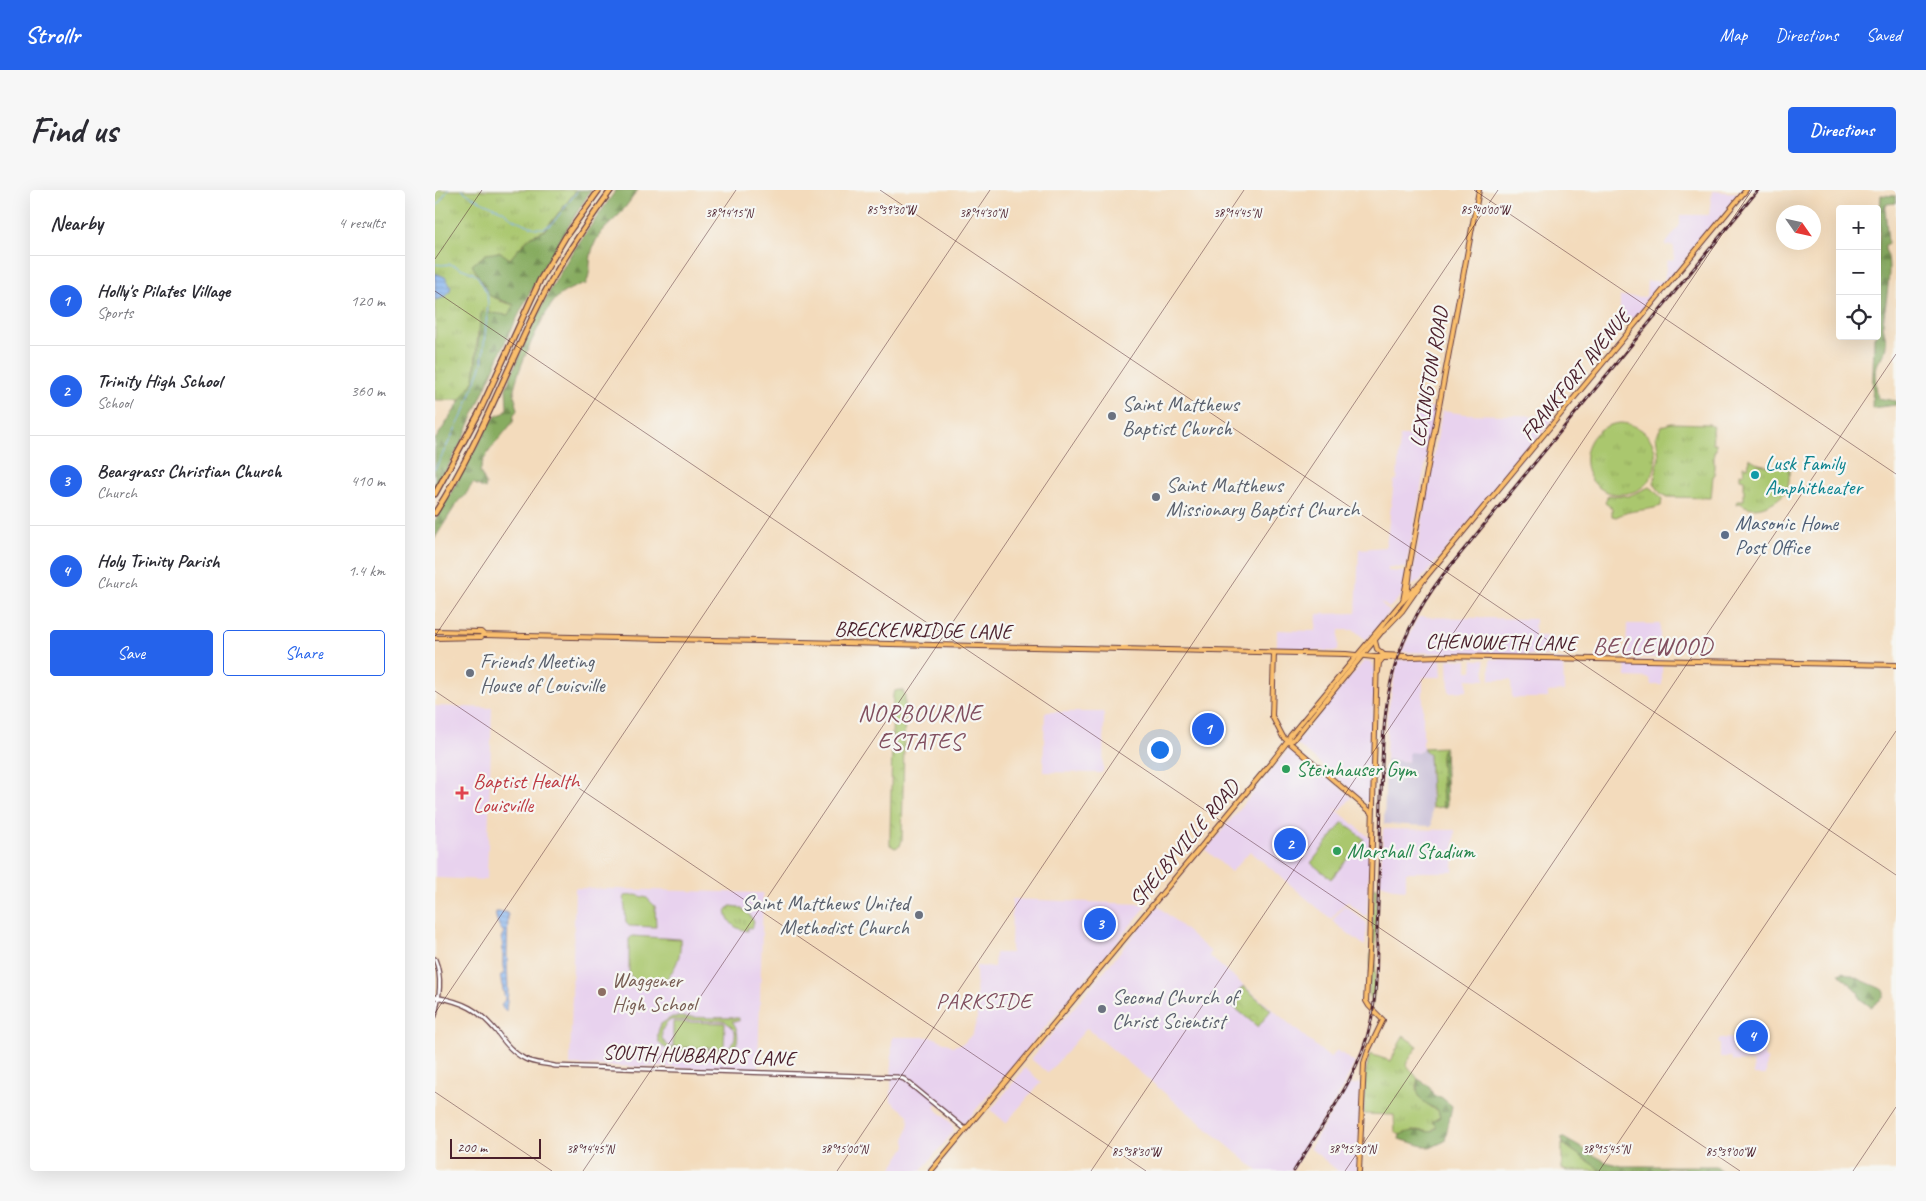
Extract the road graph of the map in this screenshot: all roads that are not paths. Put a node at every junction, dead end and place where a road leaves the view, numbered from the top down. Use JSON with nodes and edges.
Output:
{"nodes":[{"id":1,"x":598,"y":190,"type":"edge"},
{"id":2,"x":611,"y":190,"type":"edge"},
{"id":3,"x":1479,"y":190,"type":"edge"},
{"id":4,"x":1741,"y":190,"type":"edge"},
{"id":5,"x":1746,"y":190,"type":"edge"},
{"id":6,"x":435,"y":494,"type":"edge"},
{"id":7,"x":435,"y":513,"type":"edge"},
{"id":8,"x":1410,"y":570,"type":"junction"},
{"id":9,"x":1425,"y":578,"type":"junction"},
{"id":10,"x":1409,"y":583,"type":"junction"},
{"id":11,"x":1417,"y":585,"type":"junction"},
{"id":12,"x":1407,"y":597,"type":"junction"},
{"id":13,"x":1403,"y":601,"type":"junction"},
{"id":14,"x":1381,"y":630,"type":"junction"},
{"id":15,"x":435,"y":631,"type":"edge"},
{"id":16,"x":483,"y":635,"type":"junction"},
{"id":17,"x":435,"y":638,"type":"edge"},
{"id":18,"x":1375,"y":640,"type":"junction"},
{"id":19,"x":1274,"y":653,"type":"junction"},
{"id":20,"x":1360,"y":656,"type":"junction"},
{"id":21,"x":1377,"y":657,"type":"junction"},
{"id":22,"x":1384,"y":657,"type":"junction"},
{"id":23,"x":1896,"y":665,"type":"edge"},
{"id":24,"x":1376,"y":679,"type":"junction"},
{"id":25,"x":1288,"y":742,"type":"junction"},
{"id":26,"x":1372,"y":812,"type":"junction"},
{"id":27,"x":435,"y":959,"type":"edge"},
{"id":28,"x":437,"y":997,"type":"edge"},
{"id":29,"x":435,"y":1016,"type":"edge"},
{"id":30,"x":965,"y":1130,"type":"junction"},
{"id":31,"x":931,"y":1171,"type":"edge"},
{"id":32,"x":1359,"y":1171,"type":"edge"}],
"edges":[{"from":1,"to":6,"type":"highway"},
{"from":2,"to":7,"type":"highway"},
{"from":3,"to":8,"type":"main road","name":"LEXINGTON ROAD"},
{"from":4,"to":5,"type":"main road"},
{"from":5,"to":9,"type":"main road","name":"FRANKFORT AVENUE"},
{"from":8,"to":10,"type":"main road","name":"LEXINGTON ROAD"},
{"from":8,"to":13,"type":"main road","name":"LEXINGTON ROAD"},
{"from":9,"to":11,"type":"main road","name":"FRANKFORT AVENUE"},
{"from":9,"to":14,"type":"main road","name":"FRANKFORT AVENUE"},
{"from":10,"to":11,"type":"main road"},
{"from":10,"to":12,"type":"main road","name":"LEXINGTON ROAD"},
{"from":11,"to":12,"type":"main road","name":"FRANKFORT AVENUE"},
{"from":12,"to":13,"type":"main road","name":"FRANKFORT AVENUE"},
{"from":12,"to":14,"type":"main road","name":"LEXINGTON ROAD"},
{"from":13,"to":14,"type":"main road","name":"FRANKFORT AVENUE"},
{"from":14,"to":18,"type":"main road","name":"SHELBYVILLE ROAD"},
{"from":14,"to":20,"type":"main road","name":"SHELBYVILLE ROAD"},
{"from":15,"to":16,"type":"main road","name":"BRECKENRIDGE LANE"},
{"from":16,"to":17,"type":"main road","name":"BRECKENRIDGE LANE"},
{"from":16,"to":19,"type":"main road","name":"BRECKENRIDGE LANE"},
{"from":18,"to":20,"type":"main road","name":"SHELBYVILLE ROAD"},
{"from":18,"to":22,"type":"main road"},
{"from":19,"to":20,"type":"main road","name":"BRECKENRIDGE LANE"},
{"from":19,"to":25,"type":"main road"},
{"from":20,"to":21,"type":"main road","name":"CHENOWETH LANE"},
{"from":20,"to":25,"type":"main road","name":"SHELBYVILLE ROAD"},
{"from":21,"to":22,"type":"main road","name":"CHENOWETH LANE"},
{"from":21,"to":24,"type":"main road"},
{"from":22,"to":23,"type":"main road","name":"CHENOWETH LANE"},
{"from":22,"to":24,"type":"main road"},
{"from":24,"to":26,"type":"main road"},
{"from":25,"to":26,"type":"main road"},
{"from":25,"to":30,"type":"main road","name":"SHELBYVILLE ROAD"},
{"from":26,"to":32,"type":"main road"},
{"from":27,"to":28,"type":"street"},
{"from":28,"to":29,"type":"street"},
{"from":28,"to":30,"type":"street","name":"SOUTH HUBBARDS LANE"},
{"from":30,"to":31,"type":"main road","name":"SHELBYVILLE ROAD"}]}
